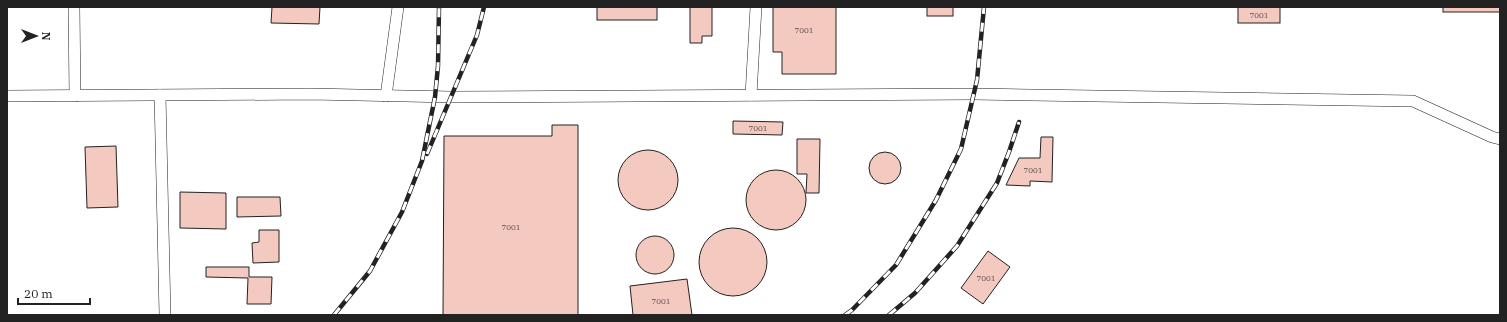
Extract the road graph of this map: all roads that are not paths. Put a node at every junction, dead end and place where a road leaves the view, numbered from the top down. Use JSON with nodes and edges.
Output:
{"nodes":[{"id":1,"x":74,"y":7,"type":"edge"},
{"id":2,"x":398,"y":7,"type":"edge"},
{"id":3,"x":756,"y":7,"type":"edge"},
{"id":4,"x":160,"y":95,"type":"junction"},
{"id":5,"x":751,"y":95,"type":"junction"},
{"id":6,"x":7,"y":96,"type":"edge"},
{"id":7,"x":75,"y":96,"type":"junction"},
{"id":8,"x":386,"y":96,"type":"junction"},
{"id":9,"x":1500,"y":139,"type":"edge"},
{"id":10,"x":165,"y":315,"type":"edge"}],
"edges":[{"from":1,"to":7,"type":"lane"},
{"from":2,"to":8,"type":"lane"},
{"from":3,"to":5,"type":"lane"},
{"from":4,"to":7,"type":"lane"},
{"from":4,"to":8,"type":"lane"},
{"from":4,"to":10,"type":"lane"},
{"from":5,"to":8,"type":"lane"},
{"from":5,"to":9,"type":"lane"},
{"from":6,"to":7,"type":"lane"}]}
